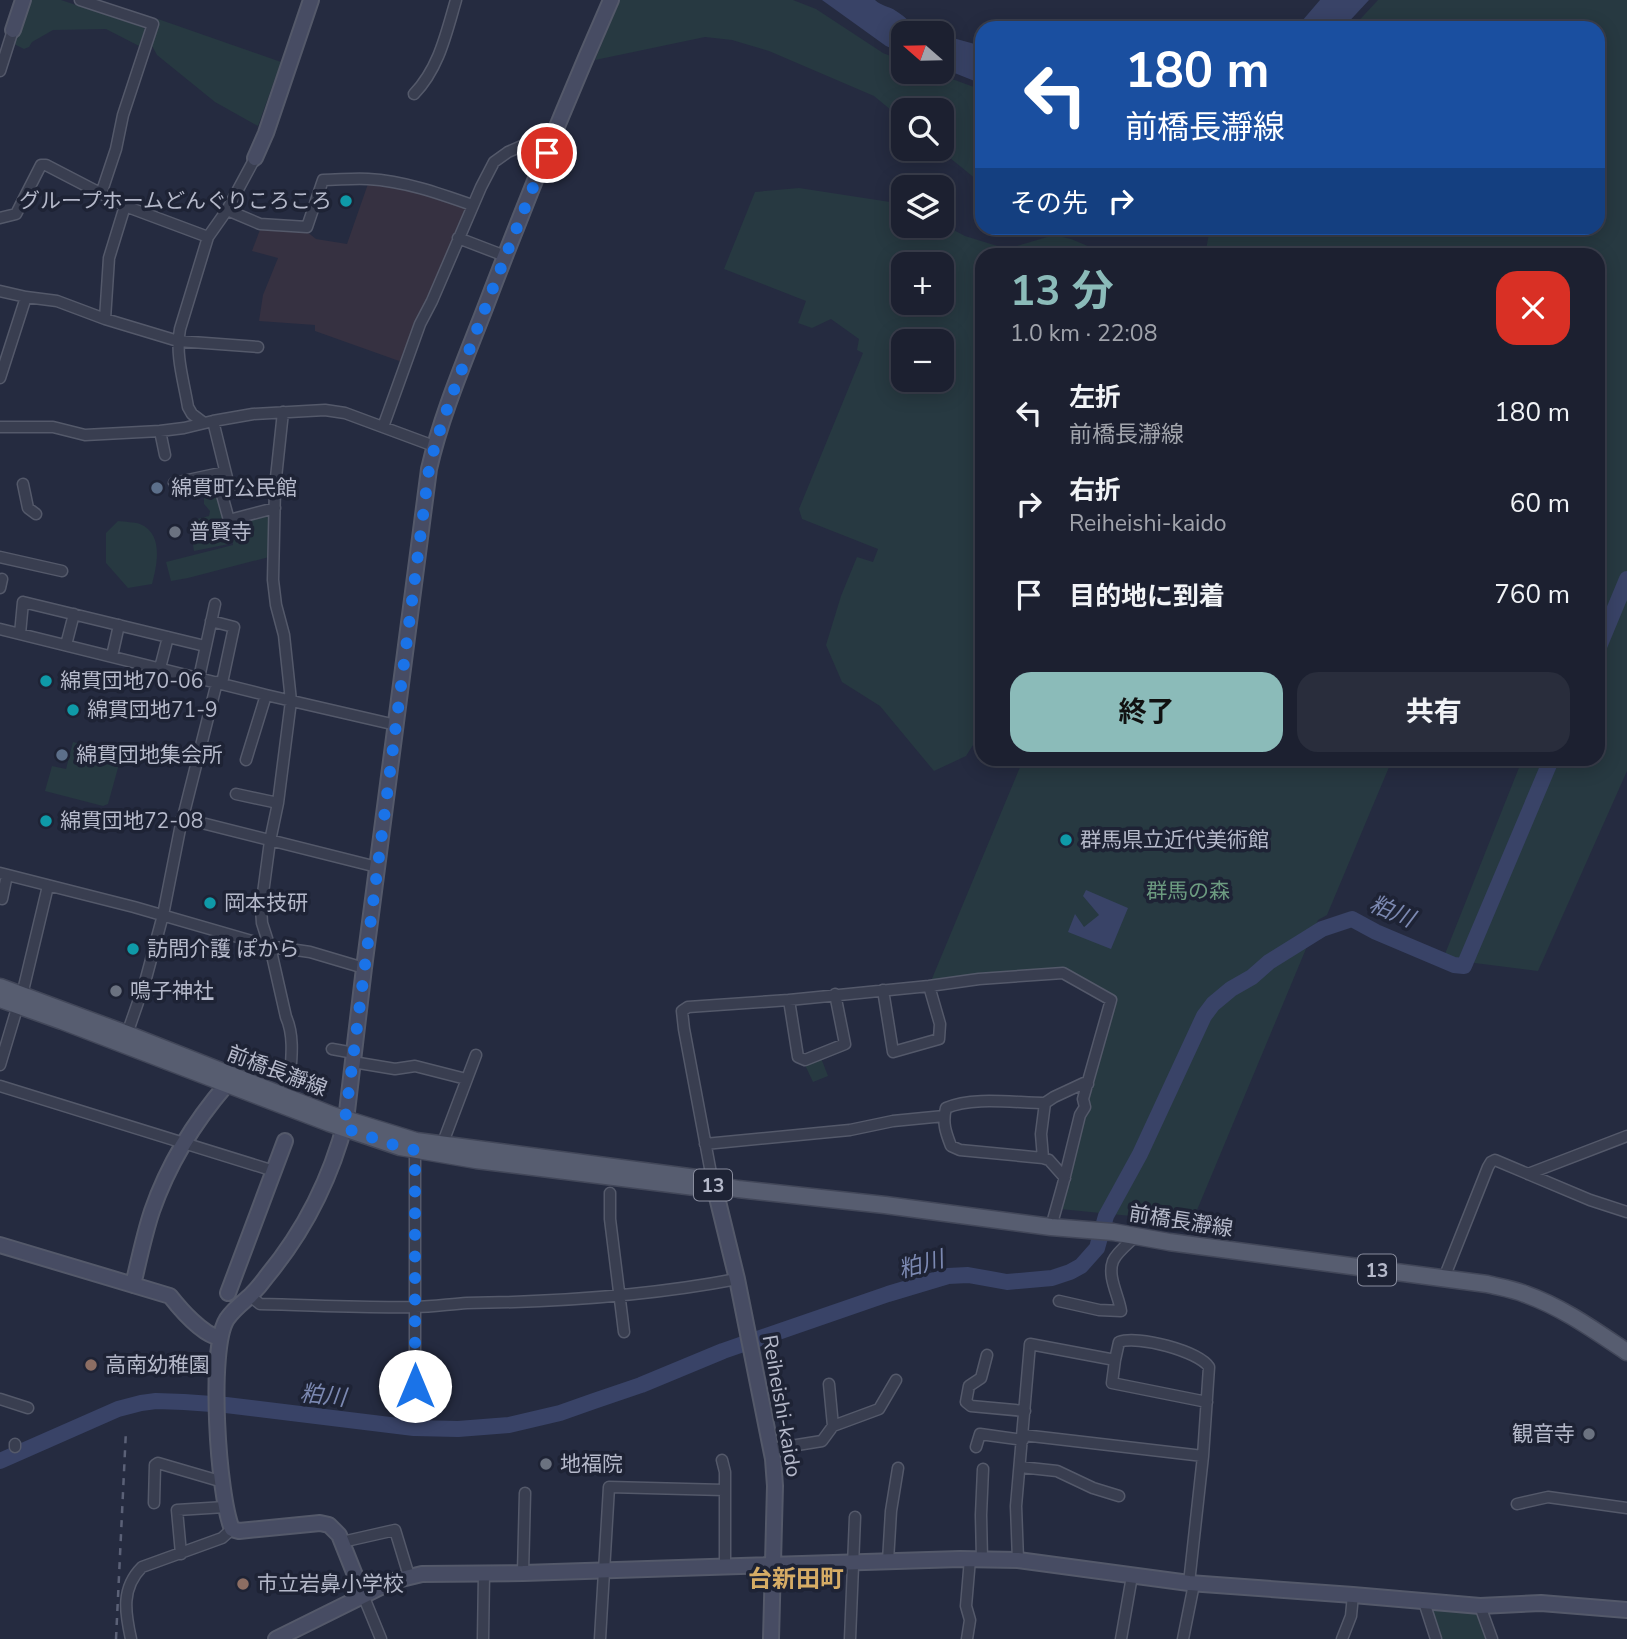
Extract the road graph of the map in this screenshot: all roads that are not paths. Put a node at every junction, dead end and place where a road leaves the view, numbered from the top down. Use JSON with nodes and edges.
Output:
{"nodes":[{"id":1,"x":23,"y":0,"type":"edge"},
{"id":2,"x":80,"y":0,"type":"edge"},
{"id":3,"x":311,"y":0,"type":"edge"},
{"id":4,"x":456,"y":0,"type":"edge"},
{"id":5,"x":611,"y":0,"type":"edge"},
{"id":6,"x":13,"y":30,"type":"joint"},
{"id":7,"x":0,"y":71,"type":"edge"},
{"id":8,"x":414,"y":94,"type":"dead end"},
{"id":9,"x":547,"y":153,"type":"junction"},
{"id":10,"x":255,"y":158,"type":"joint"},
{"id":11,"x":102,"y":194,"type":"junction"},
{"id":12,"x":472,"y":205,"type":"junction"},
{"id":13,"x":125,"y":206,"type":"junction"},
{"id":14,"x":227,"y":210,"type":"junction"},
{"id":15,"x":0,"y":218,"type":"edge"},
{"id":16,"x":208,"y":237,"type":"junction"},
{"id":17,"x":458,"y":238,"type":"junction"},
{"id":18,"x":505,"y":256,"type":"junction"},
{"id":19,"x":1,"y":288,"type":"edge"},
{"id":20,"x":26,"y":297,"type":"junction"},
{"id":21,"x":105,"y":319,"type":"junction"},
{"id":22,"x":178,"y":341,"type":"junction"},
{"id":23,"x":258,"y":346,"type":"dead end"},
{"id":24,"x":0,"y":378,"type":"edge"},
{"id":25,"x":283,"y":412,"type":"junction"},
{"id":26,"x":208,"y":422,"type":"junction"},
{"id":27,"x":383,"y":427,"type":"junction"},
{"id":28,"x":0,"y":428,"type":"edge"},
{"id":29,"x":160,"y":431,"type":"junction"},
{"id":30,"x":435,"y":446,"type":"junction"},
{"id":31,"x":165,"y":455,"type":"dead end"},
{"id":32,"x":225,"y":472,"type":"junction"},
{"id":33,"x":174,"y":483,"type":"dead end"},
{"id":34,"x":23,"y":484,"type":"dead end"},
{"id":35,"x":275,"y":508,"type":"junction"},
{"id":36,"x":36,"y":514,"type":"dead end"},
{"id":37,"x":0,"y":557,"type":"edge"},
{"id":38,"x":62,"y":571,"type":"dead end"},
{"id":39,"x":215,"y":604,"type":"dead end"},
{"id":40,"x":74,"y":614,"type":"junction"},
{"id":41,"x":211,"y":621,"type":"junction"},
{"id":42,"x":119,"y":625,"type":"junction"},
{"id":43,"x":0,"y":629,"type":"edge"},
{"id":44,"x":20,"y":634,"type":"junction"},
{"id":45,"x":168,"y":637,"type":"junction"},
{"id":46,"x":66,"y":645,"type":"junction"},
{"id":47,"x":205,"y":646,"type":"junction"},
{"id":48,"x":111,"y":656,"type":"junction"},
{"id":49,"x":160,"y":668,"type":"junction"},
{"id":50,"x":199,"y":678,"type":"junction"},
{"id":51,"x":220,"y":683,"type":"junction"},
{"id":52,"x":266,"y":695,"type":"junction"},
{"id":53,"x":291,"y":701,"type":"junction"},
{"id":54,"x":396,"y":725,"type":"junction"},
{"id":55,"x":246,"y":761,"type":"dead end"},
{"id":56,"x":236,"y":794,"type":"dead end"},
{"id":57,"x":278,"y":803,"type":"junction"},
{"id":58,"x":182,"y":818,"type":"junction"},
{"id":59,"x":270,"y":841,"type":"junction"},
{"id":60,"x":377,"y":867,"type":"junction"},
{"id":61,"x":4,"y":874,"type":"edge"},
{"id":62,"x":48,"y":886,"type":"junction"},
{"id":63,"x":2,"y":899,"type":"dead end"},
{"id":64,"x":163,"y":915,"type":"junction"},
{"id":65,"x":269,"y":946,"type":"junction"},
{"id":66,"x":364,"y":968,"type":"junction"},
{"id":67,"x":929,"y":986,"type":"junction"},
{"id":68,"x":0,"y":987,"type":"edge"},
{"id":69,"x":884,"y":990,"type":"junction"},
{"id":70,"x":835,"y":994,"type":"junction"},
{"id":71,"x":0,"y":999,"type":"edge"},
{"id":72,"x":20,"y":1000,"type":"junction"},
{"id":73,"x":789,"y":1000,"type":"junction"},
{"id":74,"x":127,"y":1034,"type":"junction"},
{"id":75,"x":332,"y":1048,"type":"dead end"},
{"id":76,"x":476,"y":1055,"type":"dead end"},
{"id":77,"x":354,"y":1058,"type":"junction"},
{"id":78,"x":0,"y":1065,"type":"edge"},
{"id":79,"x":466,"y":1079,"type":"junction"},
{"id":80,"x":227,"y":1084,"type":"junction"},
{"id":81,"x":1088,"y":1084,"type":"junction"},
{"id":82,"x":0,"y":1086,"type":"edge"},
{"id":83,"x":285,"y":1096,"type":"junction"},
{"id":84,"x":1045,"y":1103,"type":"junction"},
{"id":85,"x":944,"y":1116,"type":"junction"},
{"id":86,"x":345,"y":1124,"type":"junction"},
{"id":87,"x":1627,"y":1136,"type":"edge"},
{"id":88,"x":285,"y":1141,"type":"dead end"},
{"id":89,"x":185,"y":1143,"type":"junction"},
{"id":90,"x":705,"y":1144,"type":"junction"},
{"id":91,"x":442,"y":1145,"type":"junction"},
{"id":92,"x":415,"y":1150,"type":"junction"},
{"id":93,"x":1043,"y":1158,"type":"junction"},
{"id":94,"x":274,"y":1171,"type":"junction"},
{"id":95,"x":1528,"y":1174,"type":"junction"},
{"id":96,"x":1065,"y":1178,"type":"junction"},
{"id":97,"x":713,"y":1185,"type":"junction"},
{"id":98,"x":610,"y":1193,"type":"dead end"},
{"id":99,"x":1627,"y":1212,"type":"edge"},
{"id":100,"x":1051,"y":1227,"type":"junction"},
{"id":101,"x":1136,"y":1236,"type":"junction"},
{"id":102,"x":0,"y":1245,"type":"edge"},
{"id":103,"x":1444,"y":1278,"type":"junction"},
{"id":104,"x":737,"y":1279,"type":"junction"},
{"id":105,"x":133,"y":1285,"type":"junction"},
{"id":106,"x":228,"y":1293,"type":"dead end"},
{"id":107,"x":620,"y":1295,"type":"junction"},
{"id":108,"x":250,"y":1296,"type":"junction"},
{"id":109,"x":1059,"y":1301,"type":"dead end"},
{"id":110,"x":415,"y":1307,"type":"junction"},
{"id":111,"x":624,"y":1332,"type":"dead end"},
{"id":112,"x":220,"y":1338,"type":"junction"},
{"id":113,"x":1627,"y":1352,"type":"edge"},
{"id":114,"x":987,"y":1355,"type":"dead end"},
{"id":115,"x":1115,"y":1360,"type":"junction"},
{"id":116,"x":896,"y":1380,"type":"dead end"},
{"id":117,"x":829,"y":1384,"type":"dead end"},
{"id":118,"x":0,"y":1399,"type":"edge"},
{"id":119,"x":1207,"y":1402,"type":"junction"},
{"id":120,"x":29,"y":1408,"type":"dead end"},
{"id":121,"x":1025,"y":1411,"type":"junction"},
{"id":122,"x":415,"y":1412,"type":"dead end"},
{"id":123,"x":833,"y":1426,"type":"junction"},
{"id":124,"x":1023,"y":1437,"type":"junction"},
{"id":125,"x":975,"y":1447,"type":"dead end"},
{"id":126,"x":772,"y":1449,"type":"junction"},
{"id":127,"x":1203,"y":1456,"type":"junction"},
{"id":128,"x":722,"y":1460,"type":"dead end"},
{"id":129,"x":1020,"y":1467,"type":"junction"},
{"id":130,"x":898,"y":1468,"type":"dead end"},
{"id":131,"x":983,"y":1469,"type":"dead end"},
{"id":132,"x":223,"y":1482,"type":"junction"},
{"id":133,"x":724,"y":1490,"type":"junction"},
{"id":134,"x":525,"y":1493,"type":"dead end"},
{"id":135,"x":1119,"y":1496,"type":"dead end"},
{"id":136,"x":154,"y":1503,"type":"dead end"},
{"id":137,"x":1517,"y":1504,"type":"dead end"},
{"id":138,"x":225,"y":1507,"type":"junction"},
{"id":139,"x":1627,"y":1508,"type":"edge"},
{"id":140,"x":855,"y":1517,"type":"dead end"},
{"id":141,"x":232,"y":1529,"type":"junction"},
{"id":142,"x":342,"y":1542,"type":"junction"},
{"id":143,"x":181,"y":1554,"type":"junction"},
{"id":144,"x":976,"y":1559,"type":"junction"},
{"id":145,"x":1018,"y":1560,"type":"junction"},
{"id":146,"x":888,"y":1561,"type":"junction"},
{"id":147,"x":854,"y":1562,"type":"junction"},
{"id":148,"x":773,"y":1565,"type":"junction"},
{"id":149,"x":725,"y":1566,"type":"junction"},
{"id":150,"x":604,"y":1571,"type":"junction"},
{"id":151,"x":523,"y":1573,"type":"junction"},
{"id":152,"x":484,"y":1574,"type":"junction"},
{"id":153,"x":409,"y":1576,"type":"junction"},
{"id":154,"x":1132,"y":1576,"type":"junction"},
{"id":155,"x":1191,"y":1583,"type":"junction"},
{"id":156,"x":363,"y":1595,"type":"junction"},
{"id":157,"x":1353,"y":1595,"type":"junction"},
{"id":158,"x":1424,"y":1602,"type":"junction"},
{"id":159,"x":1480,"y":1606,"type":"junction"},
{"id":160,"x":1627,"y":1610,"type":"edge"},
{"id":161,"x":131,"y":1639,"type":"edge"},
{"id":162,"x":276,"y":1639,"type":"edge"},
{"id":163,"x":381,"y":1639,"type":"edge"},
{"id":164,"x":483,"y":1639,"type":"edge"},
{"id":165,"x":600,"y":1639,"type":"edge"},
{"id":166,"x":771,"y":1639,"type":"edge"},
{"id":167,"x":850,"y":1639,"type":"edge"},
{"id":168,"x":967,"y":1639,"type":"edge"},
{"id":169,"x":1121,"y":1639,"type":"edge"},
{"id":170,"x":1183,"y":1639,"type":"edge"},
{"id":171,"x":1342,"y":1639,"type":"edge"},
{"id":172,"x":1436,"y":1639,"type":"edge"},
{"id":173,"x":1492,"y":1639,"type":"edge"}],
"edges":[{"from":1,"to":6,"type":"street"},
{"from":2,"to":11,"type":"street"},
{"from":3,"to":10,"type":"street"},
{"from":4,"to":8,"type":"street"},
{"from":5,"to":9,"type":"street"},
{"from":6,"to":7,"type":"street"},
{"from":9,"to":12,"type":"street"},
{"from":9,"to":18,"type":"street"},
{"from":10,"to":14,"type":"street"},
{"from":11,"to":13,"type":"street"},
{"from":11,"to":15,"type":"street"},
{"from":12,"to":14,"type":"street"},
{"from":12,"to":17,"type":"street"},
{"from":13,"to":16,"type":"street"},
{"from":13,"to":21,"type":"street"},
{"from":14,"to":16,"type":"street"},
{"from":16,"to":22,"type":"street"},
{"from":17,"to":18,"type":"street"},
{"from":17,"to":27,"type":"street"},
{"from":18,"to":30,"type":"street"},
{"from":19,"to":20,"type":"street"},
{"from":20,"to":21,"type":"street"},
{"from":20,"to":24,"type":"street"},
{"from":21,"to":22,"type":"street"},
{"from":22,"to":23,"type":"street"},
{"from":22,"to":26,"type":"street"},
{"from":25,"to":26,"type":"street"},
{"from":25,"to":27,"type":"street"},
{"from":25,"to":35,"type":"street"},
{"from":26,"to":29,"type":"street"},
{"from":26,"to":32,"type":"street"},
{"from":27,"to":30,"type":"street"},
{"from":28,"to":29,"type":"street"},
{"from":29,"to":31,"type":"street"},
{"from":30,"to":54,"type":"street"},
{"from":32,"to":33,"type":"street"},
{"from":32,"to":35,"type":"street"},
{"from":34,"to":36,"type":"street"},
{"from":35,"to":53,"type":"street"},
{"from":37,"to":38,"type":"street"},
{"from":39,"to":41,"type":"street"},
{"from":40,"to":42,"type":"street"},
{"from":40,"to":44,"type":"street"},
{"from":40,"to":46,"type":"street"},
{"from":41,"to":47,"type":"street"},
{"from":41,"to":51,"type":"street"},
{"from":42,"to":45,"type":"street"},
{"from":42,"to":48,"type":"street"},
{"from":43,"to":44,"type":"street"},
{"from":44,"to":46,"type":"street"},
{"from":45,"to":47,"type":"street"},
{"from":45,"to":49,"type":"street"},
{"from":46,"to":48,"type":"street"},
{"from":47,"to":50,"type":"street"},
{"from":48,"to":49,"type":"street"},
{"from":49,"to":50,"type":"street"},
{"from":50,"to":51,"type":"street"},
{"from":51,"to":52,"type":"street"},
{"from":51,"to":58,"type":"street"},
{"from":52,"to":53,"type":"street"},
{"from":52,"to":55,"type":"street"},
{"from":53,"to":54,"type":"street"},
{"from":53,"to":57,"type":"street"},
{"from":54,"to":60,"type":"street"},
{"from":56,"to":57,"type":"street"},
{"from":57,"to":59,"type":"street"},
{"from":58,"to":59,"type":"street"},
{"from":58,"to":64,"type":"street"},
{"from":59,"to":60,"type":"street"},
{"from":59,"to":65,"type":"street"},
{"from":60,"to":66,"type":"street"},
{"from":61,"to":62,"type":"street"},
{"from":61,"to":63,"type":"street"},
{"from":62,"to":64,"type":"street"},
{"from":62,"to":72,"type":"street"},
{"from":64,"to":65,"type":"street"},
{"from":64,"to":74,"type":"street"},
{"from":65,"to":66,"type":"street"},
{"from":65,"to":83,"type":"street"},
{"from":66,"to":77,"type":"street"},
{"from":67,"to":69,"type":"street"},
{"from":67,"to":69,"type":"street"},
{"from":67,"to":81,"type":"street"},
{"from":68,"to":72,"type":"main road","name":"前橋長瀞線","number":"13"},
{"from":69,"to":70,"type":"street"},
{"from":70,"to":73,"type":"street"},
{"from":70,"to":73,"type":"street"},
{"from":71,"to":72,"type":"main road","name":"前橋長瀞線","number":"13"},
{"from":72,"to":74,"type":"main road","name":"前橋長瀞線","number":"13"},
{"from":72,"to":78,"type":"street"},
{"from":72,"to":80,"type":"main road","name":"前橋長瀞線","number":"13"},
{"from":73,"to":90,"type":"street"},
{"from":74,"to":83,"type":"main road","name":"前橋長瀞線","number":"13"},
{"from":75,"to":77,"type":"street"},
{"from":76,"to":79,"type":"street"},
{"from":77,"to":79,"type":"street"},
{"from":77,"to":86,"type":"street"},
{"from":79,"to":91,"type":"street"},
{"from":80,"to":86,"type":"main road","name":"前橋長瀞線","number":"13"},
{"from":80,"to":89,"type":"street"},
{"from":81,"to":84,"type":"street"},
{"from":81,"to":96,"type":"street"},
{"from":82,"to":89,"type":"street"},
{"from":83,"to":86,"type":"main road","name":"前橋長瀞線","number":"13"},
{"from":84,"to":85,"type":"street"},
{"from":84,"to":93,"type":"street"},
{"from":85,"to":90,"type":"street"},
{"from":85,"to":93,"type":"street"},
{"from":86,"to":91,"type":"main road","name":"前橋長瀞線","number":"13"},
{"from":86,"to":92,"type":"main road","name":"前橋長瀞線","number":"13"},
{"from":86,"to":108,"type":"street"},
{"from":87,"to":95,"type":"street"},
{"from":88,"to":94,"type":"street"},
{"from":89,"to":94,"type":"street"},
{"from":89,"to":105,"type":"street"},
{"from":90,"to":97,"type":"street"},
{"from":91,"to":97,"type":"main road","name":"前橋長瀞線","number":"13"},
{"from":92,"to":97,"type":"main road","name":"前橋長瀞線","number":"13"},
{"from":92,"to":110,"type":"street"},
{"from":93,"to":96,"type":"street"},
{"from":94,"to":106,"type":"street"},
{"from":95,"to":99,"type":"street"},
{"from":95,"to":103,"type":"street"},
{"from":96,"to":100,"type":"street"},
{"from":97,"to":100,"type":"main road","name":"前橋長瀞線","number":"13"},
{"from":97,"to":104,"type":"street","name":"Reiheishi-kaido"},
{"from":98,"to":107,"type":"street"},
{"from":100,"to":101,"type":"main road","name":"前橋長瀞線","number":"13"},
{"from":101,"to":103,"type":"main road","name":"前橋長瀞線","number":"13"},
{"from":101,"to":109,"type":"street"},
{"from":102,"to":105,"type":"street"},
{"from":103,"to":113,"type":"main road","name":"前橋長瀞線","number":"13"},
{"from":104,"to":107,"type":"street"},
{"from":104,"to":126,"type":"street","name":"Reiheishi-kaido"},
{"from":105,"to":112,"type":"street"},
{"from":107,"to":110,"type":"street"},
{"from":107,"to":111,"type":"street"},
{"from":108,"to":110,"type":"street"},
{"from":108,"to":112,"type":"street"},
{"from":110,"to":122,"type":"street"},
{"from":112,"to":132,"type":"street"},
{"from":114,"to":121,"type":"street"},
{"from":115,"to":119,"type":"street"},
{"from":115,"to":119,"type":"street"},
{"from":115,"to":121,"type":"street"},
{"from":116,"to":123,"type":"street"},
{"from":117,"to":123,"type":"street"},
{"from":118,"to":120,"type":"street"},
{"from":119,"to":127,"type":"street"},
{"from":121,"to":124,"type":"street"},
{"from":123,"to":126,"type":"street"},
{"from":124,"to":125,"type":"street"},
{"from":124,"to":127,"type":"street"},
{"from":124,"to":129,"type":"street"},
{"from":126,"to":148,"type":"street","name":"Reiheishi-kaido"},
{"from":127,"to":155,"type":"street"},
{"from":128,"to":133,"type":"street"},
{"from":129,"to":135,"type":"street"},
{"from":129,"to":145,"type":"street"},
{"from":130,"to":146,"type":"street"},
{"from":131,"to":144,"type":"street"},
{"from":132,"to":136,"type":"street"},
{"from":132,"to":138,"type":"street"},
{"from":133,"to":149,"type":"street"},
{"from":133,"to":150,"type":"street"},
{"from":134,"to":151,"type":"street"},
{"from":137,"to":139,"type":"street"},
{"from":138,"to":141,"type":"street"},
{"from":138,"to":143,"type":"street"},
{"from":140,"to":147,"type":"street"},
{"from":141,"to":142,"type":"street"},
{"from":141,"to":143,"type":"street"},
{"from":142,"to":153,"type":"street"},
{"from":142,"to":156,"type":"street"},
{"from":143,"to":161,"type":"street"},
{"from":144,"to":145,"type":"street"},
{"from":144,"to":146,"type":"street"},
{"from":144,"to":168,"type":"street"},
{"from":145,"to":154,"type":"street"},
{"from":146,"to":147,"type":"street"},
{"from":147,"to":148,"type":"street"},
{"from":147,"to":167,"type":"street"},
{"from":148,"to":149,"type":"street"},
{"from":148,"to":166,"type":"street","name":"Reiheishi-kaido"},
{"from":149,"to":150,"type":"street"},
{"from":150,"to":151,"type":"street"},
{"from":150,"to":165,"type":"street"},
{"from":151,"to":152,"type":"street"},
{"from":152,"to":153,"type":"street"},
{"from":152,"to":164,"type":"street"},
{"from":153,"to":156,"type":"street"},
{"from":154,"to":155,"type":"street"},
{"from":154,"to":169,"type":"street"},
{"from":155,"to":157,"type":"street"},
{"from":155,"to":170,"type":"street"},
{"from":156,"to":162,"type":"street"},
{"from":156,"to":163,"type":"street"},
{"from":157,"to":158,"type":"street"},
{"from":157,"to":171,"type":"street"},
{"from":158,"to":159,"type":"street"},
{"from":158,"to":172,"type":"street"},
{"from":159,"to":160,"type":"street"},
{"from":159,"to":173,"type":"street"}]}
